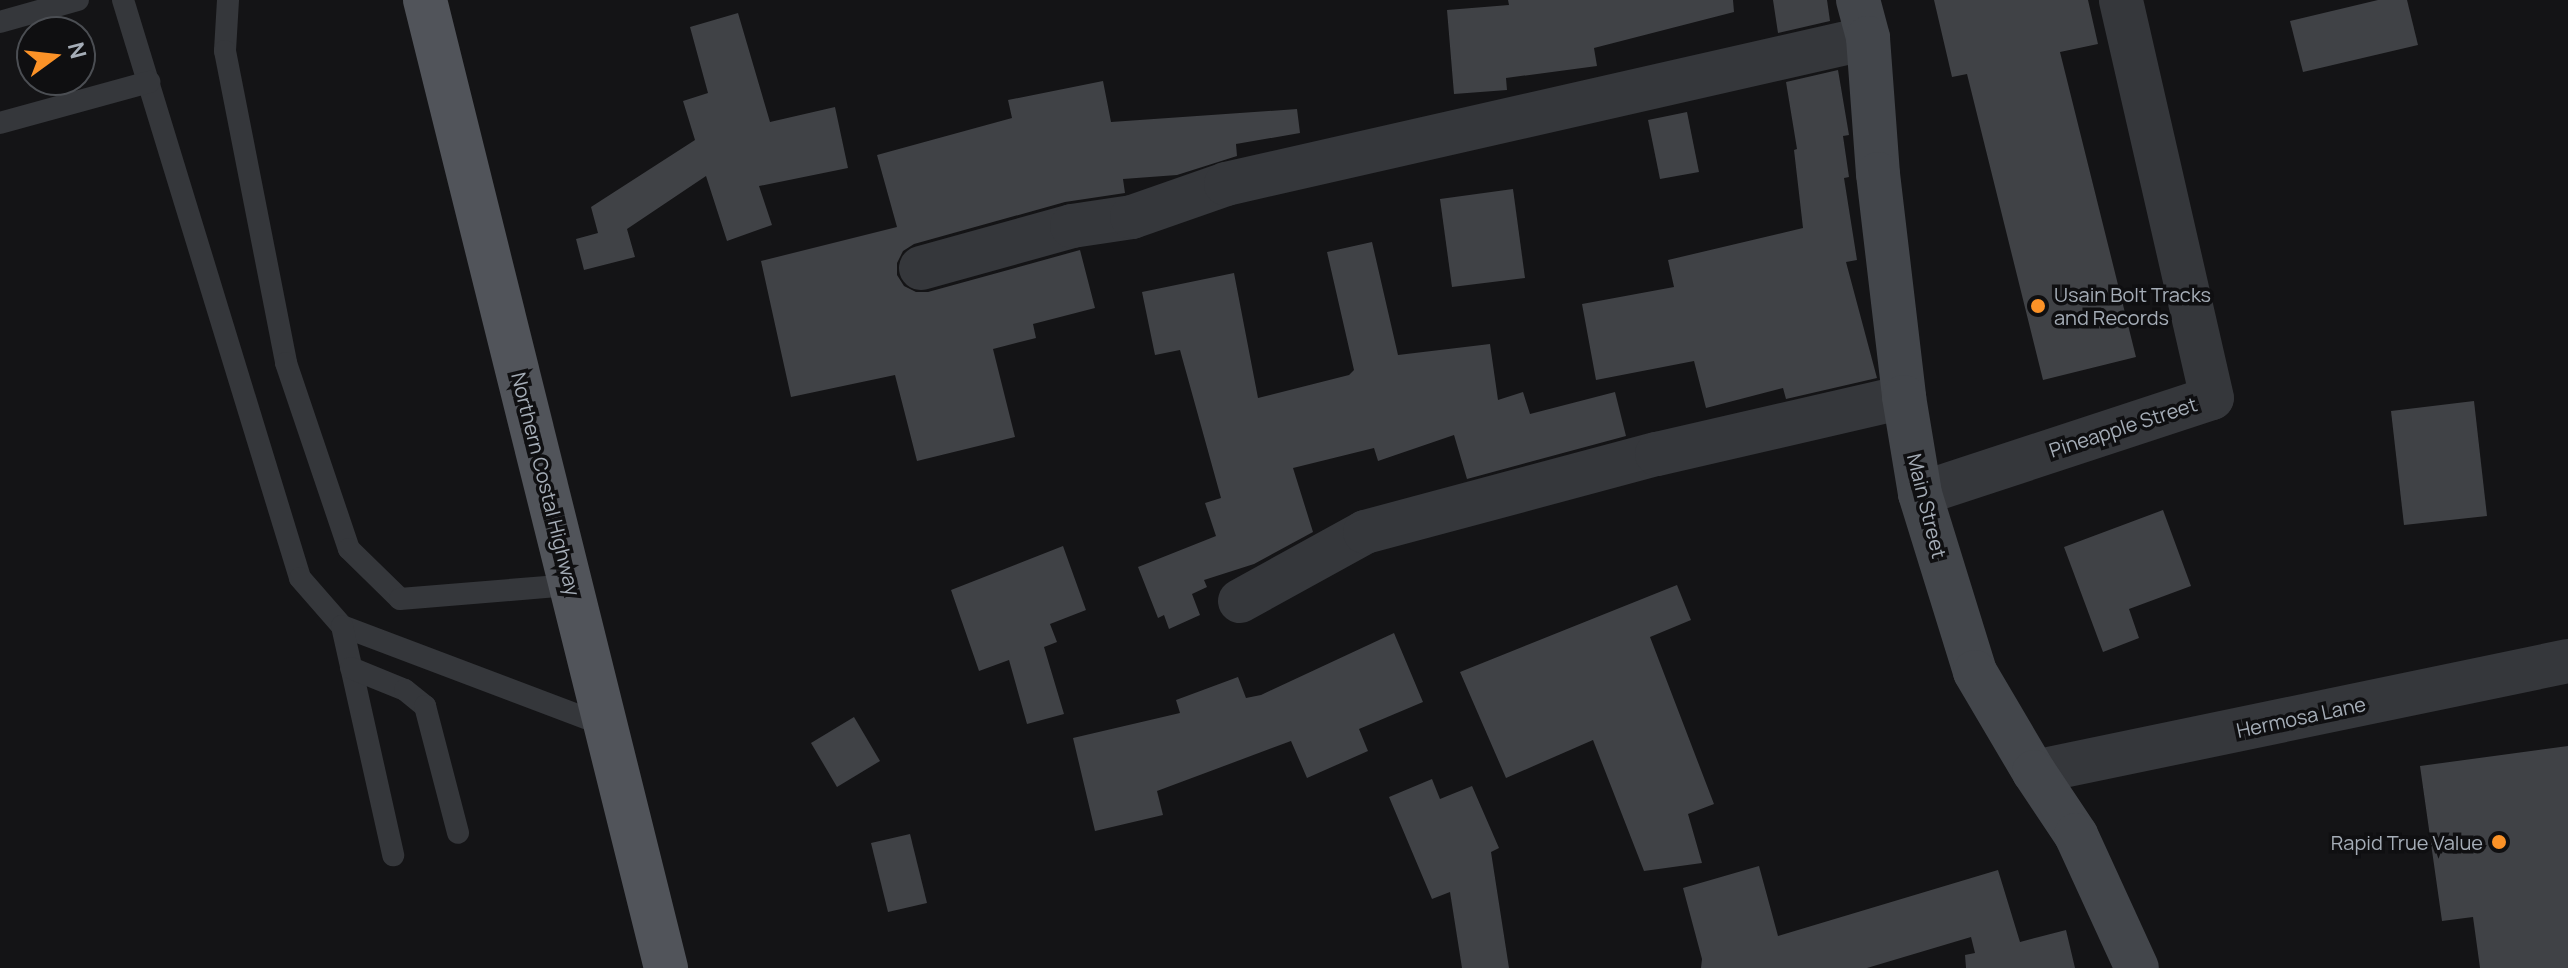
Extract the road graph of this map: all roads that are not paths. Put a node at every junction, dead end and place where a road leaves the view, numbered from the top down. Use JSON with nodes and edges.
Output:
{"nodes":[{"id":1,"x":78,"y":0,"type":"edge"},
{"id":2,"x":123,"y":0,"type":"edge"},
{"id":3,"x":228,"y":0,"type":"edge"},
{"id":4,"x":425,"y":0,"type":"edge"},
{"id":5,"x":2121,"y":0,"type":"edge"},
{"id":6,"x":1863,"y":19,"type":"edge"},
{"id":7,"x":0,"y":22,"type":"edge"},
{"id":8,"x":149,"y":82,"type":"junction"},
{"id":9,"x":0,"y":123,"type":"edge"},
{"id":10,"x":921,"y":268,"type":"dead end"},
{"id":11,"x":1904,"y":397,"type":"junction"},
{"id":12,"x":1920,"y":494,"type":"junction"},
{"id":13,"x":571,"y":585,"type":"junction"},
{"id":14,"x":1240,"y":601,"type":"dead end"},
{"id":15,"x":342,"y":626,"type":"junction"},
{"id":16,"x":2568,"y":661,"type":"edge"},
{"id":17,"x":351,"y":668,"type":"junction"},
{"id":18,"x":606,"y":726,"type":"junction"},
{"id":19,"x":2034,"y":772,"type":"junction"},
{"id":20,"x":458,"y":833,"type":"dead end"},
{"id":21,"x":393,"y":855,"type":"dead end"},
{"id":22,"x":666,"y":968,"type":"edge"},
{"id":23,"x":2137,"y":968,"type":"edge"}],
"edges":[{"from":1,"to":7,"type":"lane"},
{"from":2,"to":8,"type":"lane"},
{"from":3,"to":13,"type":"lane"},
{"from":4,"to":13,"type":"main road","name":"Northern Costal Highway"},
{"from":5,"to":12,"type":"street","name":"Pineapple Street"},
{"from":6,"to":10,"type":"street"},
{"from":6,"to":11,"type":"street","name":"Main Street"},
{"from":8,"to":9,"type":"lane"},
{"from":8,"to":15,"type":"lane"},
{"from":11,"to":12,"type":"street","name":"Main Street"},
{"from":11,"to":14,"type":"street"},
{"from":12,"to":19,"type":"street","name":"Main Street"},
{"from":13,"to":18,"type":"main road","name":"Northern Costal Highway"},
{"from":15,"to":17,"type":"lane"},
{"from":15,"to":18,"type":"lane"},
{"from":16,"to":19,"type":"street","name":"Hermosa Lane"},
{"from":17,"to":20,"type":"lane"},
{"from":17,"to":21,"type":"lane"},
{"from":18,"to":22,"type":"main road","name":"Northern Costal Highway"},
{"from":19,"to":23,"type":"street","name":"Main Street"}]}
